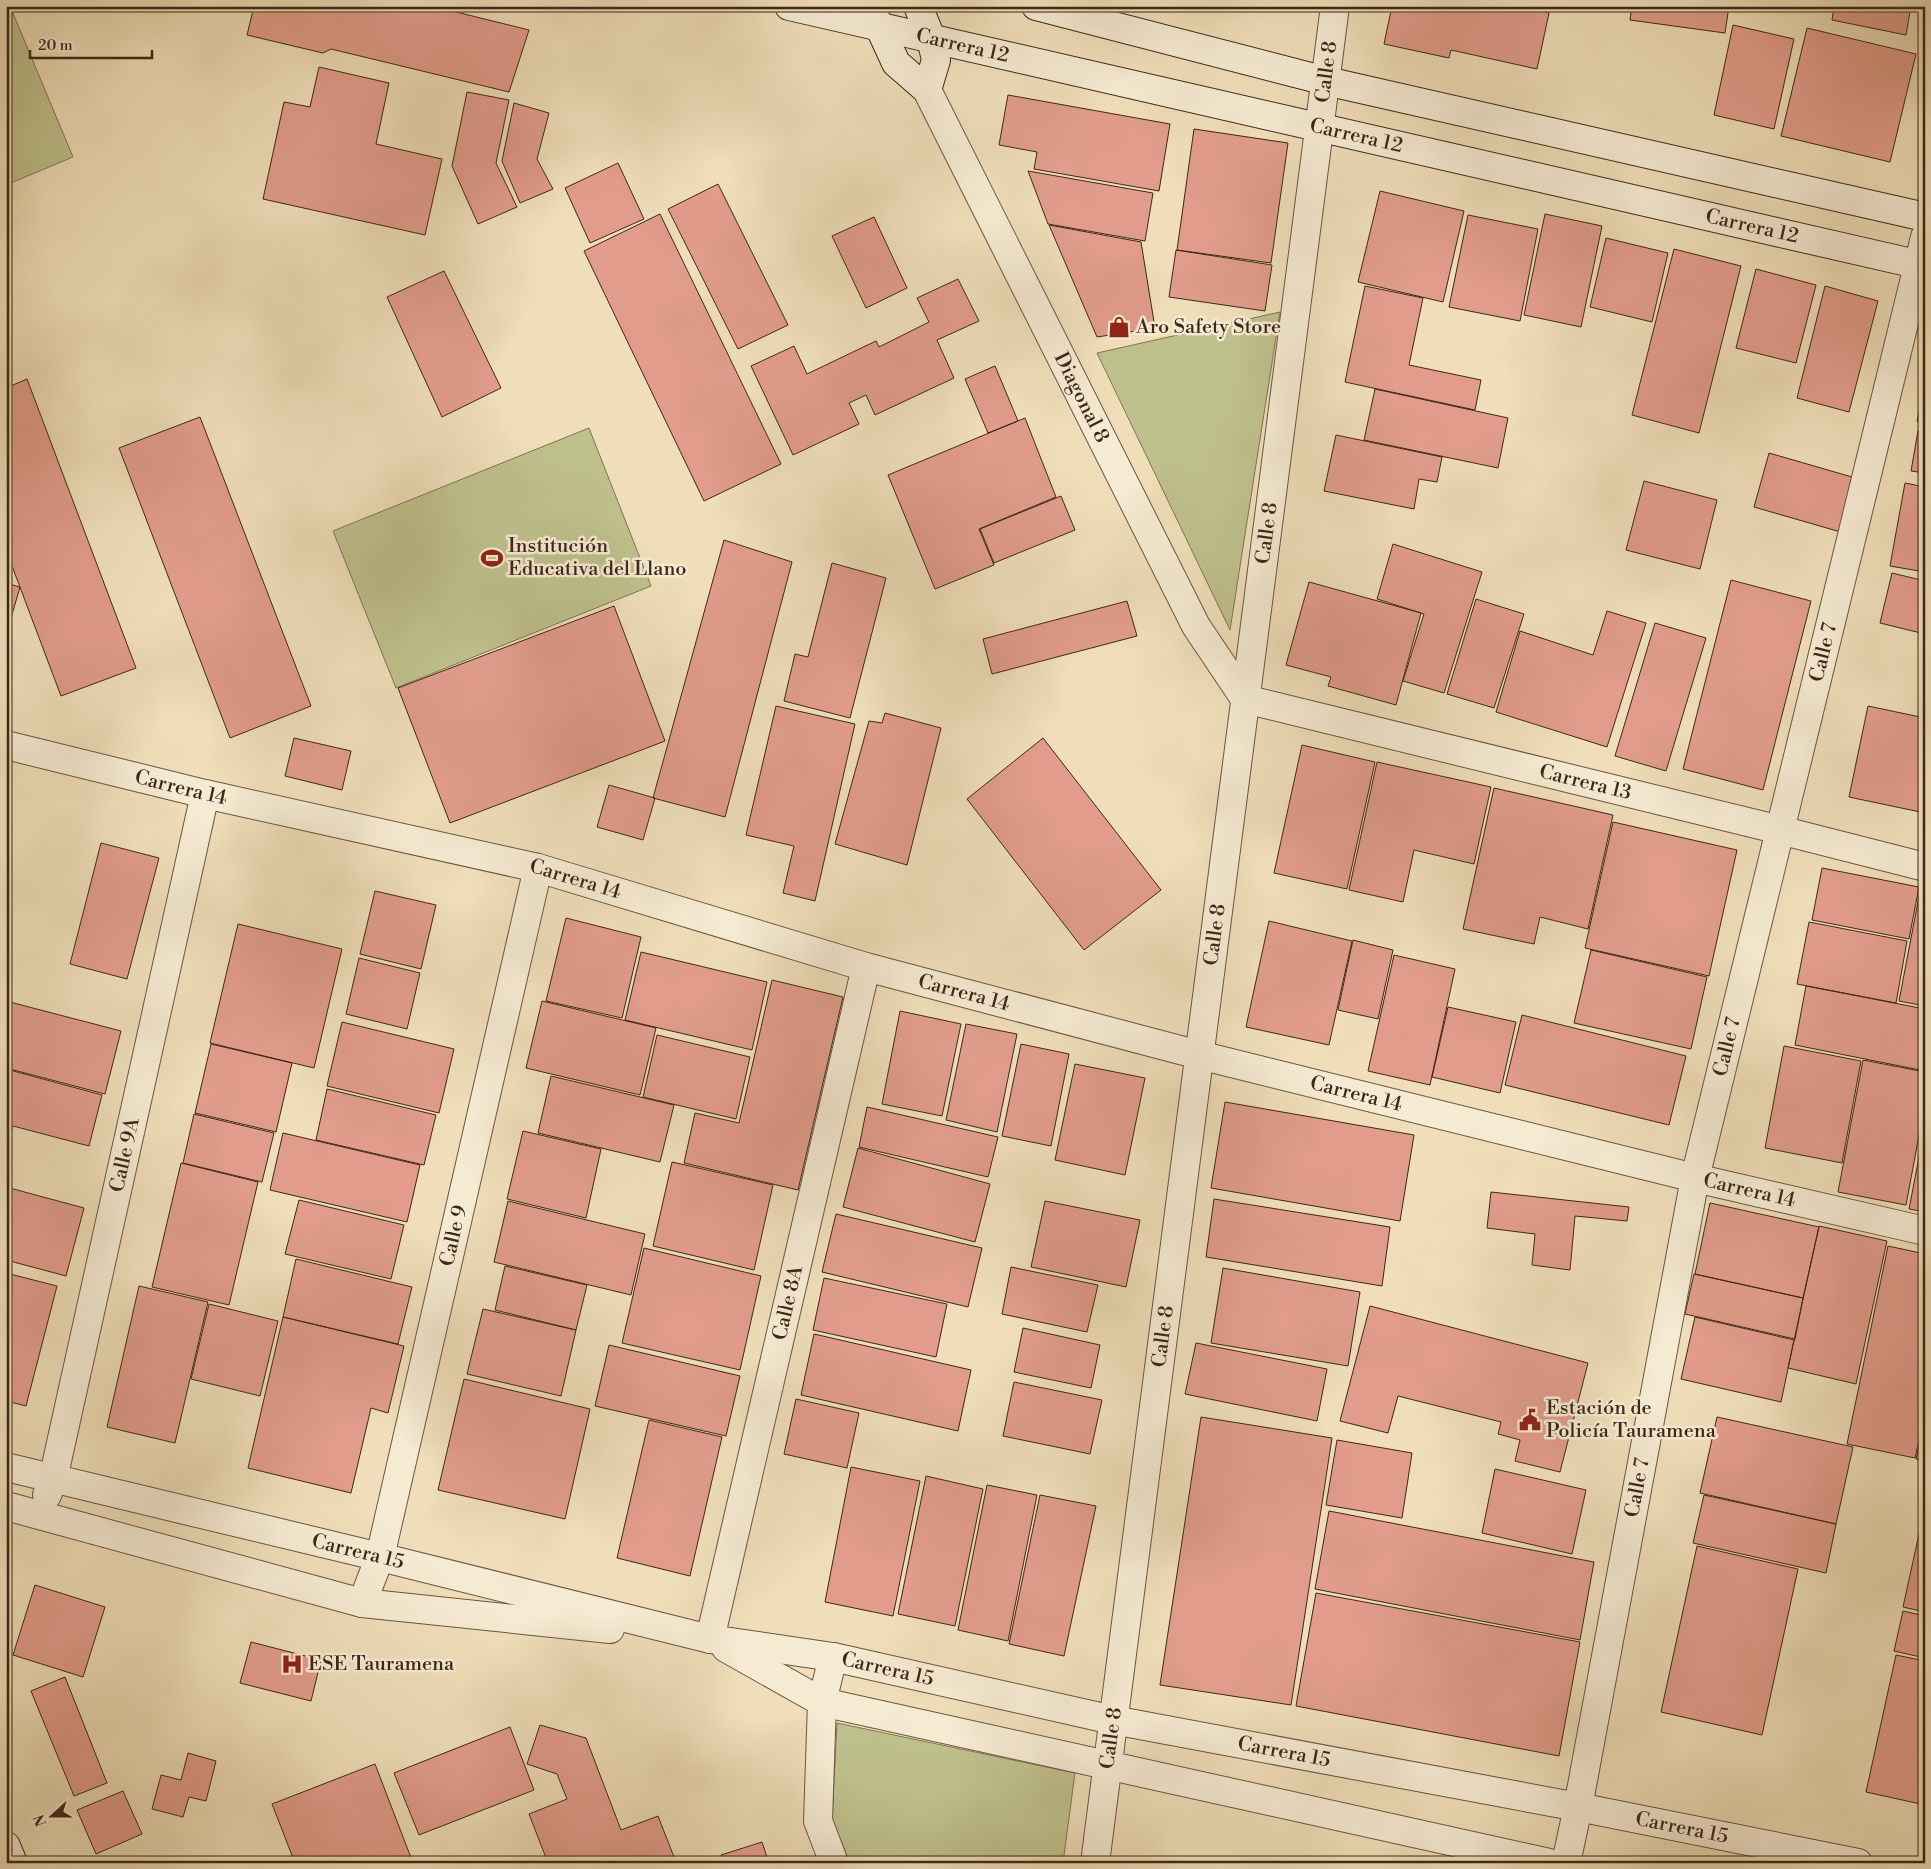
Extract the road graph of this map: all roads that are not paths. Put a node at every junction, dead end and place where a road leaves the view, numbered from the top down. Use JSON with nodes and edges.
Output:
{"nodes":[{"id":1,"x":789,"y":6,"type":"edge"},
{"id":2,"x":918,"y":6,"type":"edge"},
{"id":3,"x":1036,"y":6,"type":"edge"},
{"id":4,"x":1335,"y":6,"type":"edge"},
{"id":5,"x":875,"y":17,"type":"edge"},
{"id":6,"x":931,"y":38,"type":"junction"},
{"id":7,"x":1326,"y":81,"type":"junction"},
{"id":8,"x":927,"y":90,"type":"junction"},
{"id":9,"x":1320,"y":127,"type":"junction"},
{"id":10,"x":1925,"y":217,"type":"edge"},
{"id":11,"x":1925,"y":237,"type":"edge"},
{"id":12,"x":1921,"y":265,"type":"edge"},
{"id":13,"x":1245,"y":699,"type":"junction"},
{"id":14,"x":6,"y":745,"type":"edge"},
{"id":15,"x":205,"y":794,"type":"junction"},
{"id":16,"x":1780,"y":830,"type":"junction"},
{"id":17,"x":538,"y":868,"type":"junction"},
{"id":18,"x":1925,"y":868,"type":"edge"},
{"id":19,"x":866,"y":967,"type":"junction"},
{"id":20,"x":1199,"y":1055,"type":"junction"},
{"id":21,"x":1695,"y":1178,"type":"junction"},
{"id":22,"x":1925,"y":1231,"type":"edge"},
{"id":23,"x":6,"y":1467,"type":"edge"},
{"id":24,"x":53,"y":1479,"type":"junction"},
{"id":25,"x":6,"y":1506,"type":"edge"},
{"id":26,"x":39,"y":1515,"type":"junction"},
{"id":27,"x":380,"y":1557,"type":"junction"},
{"id":28,"x":362,"y":1603,"type":"junction"},
{"id":29,"x":710,"y":1639,"type":"junction"},
{"id":30,"x":833,"y":1657,"type":"junction"},
{"id":31,"x":822,"y":1702,"type":"junction"},
{"id":32,"x":1113,"y":1720,"type":"junction"},
{"id":33,"x":1107,"y":1766,"type":"junction"},
{"id":34,"x":1578,"y":1807,"type":"junction"},
{"id":35,"x":6,"y":1846,"type":"edge"},
{"id":36,"x":13,"y":1863,"type":"edge"},
{"id":37,"x":834,"y":1863,"type":"edge"},
{"id":38,"x":1095,"y":1863,"type":"edge"},
{"id":39,"x":1549,"y":1863,"type":"edge"},
{"id":40,"x":1566,"y":1863,"type":"edge"},
{"id":41,"x":1858,"y":1863,"type":"edge"}],
"edges":[{"from":1,"to":5,"type":"street","name":"Carrera 12"},
{"from":2,"to":6,"type":"street"},
{"from":3,"to":7,"type":"street"},
{"from":4,"to":7,"type":"street","name":"Calle 8"},
{"from":5,"to":6,"type":"street","name":"Carrera 12"},
{"from":5,"to":8,"type":"street","name":"Diagonal 8"},
{"from":6,"to":8,"type":"street"},
{"from":6,"to":9,"type":"street","name":"Carrera 12"},
{"from":7,"to":9,"type":"street","name":"Calle 8"},
{"from":7,"to":10,"type":"street"},
{"from":8,"to":13,"type":"street","name":"Diagonal 8"},
{"from":9,"to":12,"type":"street","name":"Carrera 12"},
{"from":9,"to":13,"type":"street","name":"Calle 8"},
{"from":11,"to":12,"type":"street","name":"Calle 7"},
{"from":12,"to":16,"type":"street","name":"Calle 7"},
{"from":13,"to":16,"type":"street","name":"Carrera 13"},
{"from":13,"to":20,"type":"street","name":"Calle 8"},
{"from":14,"to":15,"type":"street","name":"Carrera 14"},
{"from":15,"to":17,"type":"street","name":"Carrera 14"},
{"from":15,"to":24,"type":"street","name":"Calle 9A"},
{"from":16,"to":18,"type":"street","name":"Carrera 13"},
{"from":16,"to":21,"type":"street","name":"Calle 7"},
{"from":17,"to":19,"type":"street","name":"Carrera 14"},
{"from":17,"to":27,"type":"street","name":"Calle 9"},
{"from":19,"to":20,"type":"street","name":"Carrera 14"},
{"from":19,"to":29,"type":"street","name":"Calle 8A"},
{"from":20,"to":21,"type":"street","name":"Carrera 14"},
{"from":20,"to":32,"type":"street","name":"Calle 8"},
{"from":21,"to":22,"type":"street","name":"Carrera 14"},
{"from":21,"to":34,"type":"street","name":"Calle 7"},
{"from":23,"to":24,"type":"street","name":"Carrera 15"},
{"from":24,"to":26,"type":"street","name":"Calle 9A"},
{"from":24,"to":27,"type":"street","name":"Carrera 15"},
{"from":25,"to":26,"type":"street","name":"Carrera 15"},
{"from":26,"to":28,"type":"street","name":"Carrera 15"},
{"from":27,"to":28,"type":"street","name":"Calle 9"},
{"from":27,"to":29,"type":"street","name":"Carrera 15"},
{"from":28,"to":29,"type":"street","name":"Carrera 15"},
{"from":29,"to":30,"type":"street","name":"Carrera 15"},
{"from":29,"to":31,"type":"street","name":"Carrera 15"},
{"from":30,"to":31,"type":"street"},
{"from":30,"to":32,"type":"street","name":"Carrera 15"},
{"from":31,"to":33,"type":"street","name":"Carrera 15"},
{"from":31,"to":37,"type":"street"},
{"from":32,"to":33,"type":"street","name":"Calle 8"},
{"from":32,"to":34,"type":"street","name":"Carrera 15"},
{"from":33,"to":38,"type":"street","name":"Calle 8"},
{"from":33,"to":39,"type":"street","name":"Carrera 15"},
{"from":34,"to":40,"type":"street","name":"Calle 7"},
{"from":34,"to":41,"type":"street","name":"Carrera 15"},
{"from":35,"to":36,"type":"street"}]}
